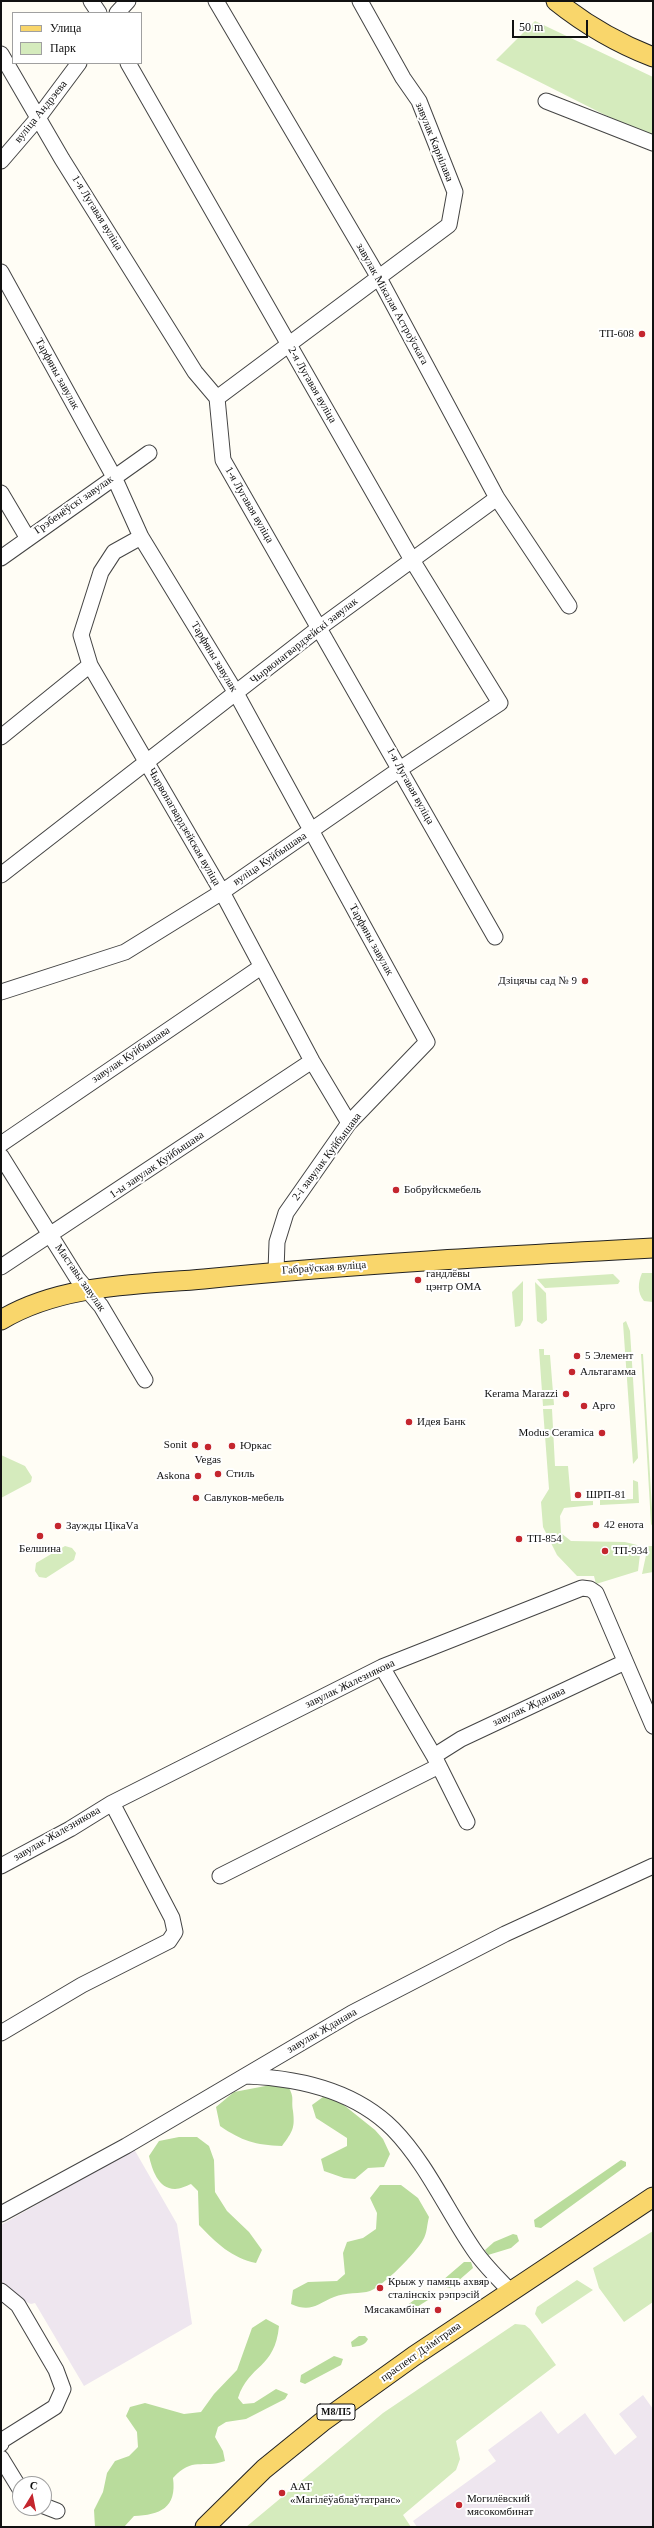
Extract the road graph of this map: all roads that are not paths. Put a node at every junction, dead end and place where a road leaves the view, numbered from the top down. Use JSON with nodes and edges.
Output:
{"nodes":[{"id":1,"x":91,"y":1,"type":"edge"},
{"id":2,"x":128,"y":1,"type":"edge"},
{"id":3,"x":216,"y":1,"type":"edge"},
{"id":4,"x":360,"y":1,"type":"edge"},
{"id":5,"x":556,"y":1,"type":"edge"},
{"id":6,"x":98,"y":12,"type":"edge"},
{"id":7,"x":119,"y":12,"type":"edge"},
{"id":8,"x":1,"y":54,"type":"edge"},
{"id":9,"x":653,"y":57,"type":"edge"},
{"id":10,"x":78,"y":64,"type":"edge"},
{"id":11,"x":129,"y":64,"type":"edge"},
{"id":12,"x":546,"y":101,"type":"dead end"},
{"id":13,"x":38,"y":118,"type":"junction"},
{"id":14,"x":653,"y":143,"type":"edge"},
{"id":15,"x":1,"y":161,"type":"edge"},
{"id":16,"x":1,"y":272,"type":"edge"},
{"id":17,"x":379,"y":278,"type":"junction"},
{"id":18,"x":289,"y":345,"type":"junction"},
{"id":19,"x":217,"y":398,"type":"junction"},
{"id":20,"x":149,"y":453,"type":"dead end"},
{"id":21,"x":114,"y":478,"type":"junction"},
{"id":22,"x":1,"y":493,"type":"edge"},
{"id":23,"x":497,"y":498,"type":"junction"},
{"id":24,"x":27,"y":537,"type":"junction"},
{"id":25,"x":141,"y":537,"type":"junction"},
{"id":26,"x":1,"y":558,"type":"edge"},
{"id":27,"x":412,"y":560,"type":"junction"},
{"id":28,"x":569,"y":606,"type":"dead end"},
{"id":29,"x":319,"y":628,"type":"junction"},
{"id":30,"x":90,"y":665,"type":"junction"},
{"id":31,"x":236,"y":693,"type":"junction"},
{"id":32,"x":500,"y":703,"type":"joint"},
{"id":33,"x":1,"y":737,"type":"edge"},
{"id":34,"x":146,"y":760,"type":"junction"},
{"id":35,"x":400,"y":769,"type":"junction"},
{"id":36,"x":312,"y":831,"type":"junction"},
{"id":37,"x":1,"y":875,"type":"edge"},
{"id":38,"x":222,"y":892,"type":"junction"},
{"id":39,"x":495,"y":937,"type":"dead end"},
{"id":40,"x":261,"y":967,"type":"junction"},
{"id":41,"x":1,"y":992,"type":"edge"},
{"id":42,"x":427,"y":1042,"type":"joint"},
{"id":43,"x":312,"y":1061,"type":"junction"},
{"id":44,"x":349,"y":1123,"type":"junction"},
{"id":45,"x":1,"y":1144,"type":"edge"},
{"id":46,"x":1,"y":1156,"type":"edge"},
{"id":47,"x":51,"y":1236,"type":"junction"},
{"id":48,"x":653,"y":1248,"type":"edge"},
{"id":49,"x":1,"y":1267,"type":"edge"},
{"id":50,"x":276,"y":1271,"type":"junction"},
{"id":51,"x":87,"y":1290,"type":"junction"},
{"id":52,"x":1,"y":1320,"type":"edge"},
{"id":53,"x":146,"y":1380,"type":"dead end"},
{"id":54,"x":626,"y":1662,"type":"junction"},
{"id":55,"x":382,"y":1667,"type":"junction"},
{"id":56,"x":653,"y":1726,"type":"edge"},
{"id":57,"x":436,"y":1761,"type":"junction"},
{"id":58,"x":112,"y":1802,"type":"junction"},
{"id":59,"x":467,"y":1822,"type":"dead end"},
{"id":60,"x":1,"y":1866,"type":"edge"},
{"id":61,"x":653,"y":1866,"type":"edge"},
{"id":62,"x":220,"y":1876,"type":"dead end"},
{"id":63,"x":1,"y":2033,"type":"edge"},
{"id":64,"x":246,"y":2076,"type":"junction"},
{"id":65,"x":653,"y":2197,"type":"edge"},
{"id":66,"x":1,"y":2214,"type":"edge"},
{"id":67,"x":1,"y":2291,"type":"edge"},
{"id":68,"x":510,"y":2292,"type":"junction"},
{"id":69,"x":1,"y":2444,"type":"edge"},
{"id":70,"x":1,"y":2458,"type":"edge"},
{"id":71,"x":12,"y":2476,"type":"edge"},
{"id":72,"x":205,"y":2527,"type":"edge"}],
"edges":[{"from":1,"to":6,"type":"street"},
{"from":2,"to":7,"type":"street"},
{"from":3,"to":17,"type":"street","name":"завулак Мікалая Астроўскага"},
{"from":4,"to":17,"type":"street","name":"завулак Карнілава"},
{"from":5,"to":9,"type":"main road"},
{"from":8,"to":13,"type":"street","name":"1-я Лугавая вуліца"},
{"from":10,"to":13,"type":"street","name":"вуліца Андрэева"},
{"from":11,"to":18,"type":"street","name":"2-я Лугавая вуліца"},
{"from":12,"to":14,"type":"street"},
{"from":13,"to":15,"type":"street","name":"вуліца Андрэева"},
{"from":13,"to":19,"type":"street","name":"1-я Лугавая вуліца"},
{"from":16,"to":21,"type":"street","name":"Тарфяны завулак"},
{"from":17,"to":18,"type":"street"},
{"from":17,"to":23,"type":"street","name":"завулак Мікалая Астроўскага"},
{"from":18,"to":19,"type":"street"},
{"from":18,"to":27,"type":"street","name":"2-я Лугавая вуліца"},
{"from":19,"to":29,"type":"street","name":"1-я Лугавая вуліца"},
{"from":20,"to":21,"type":"street","name":"Грэбенёўскі завулак"},
{"from":21,"to":24,"type":"street","name":"Грэбенёўскі завулак"},
{"from":21,"to":25,"type":"street","name":"Тарфяны завулак"},
{"from":22,"to":24,"type":"street"},
{"from":23,"to":27,"type":"street","name":"Чырвонагвардзейскі завулак"},
{"from":23,"to":28,"type":"street","name":"завулак Мікалая Астроўскага"},
{"from":24,"to":26,"type":"street","name":"Грэбенёўскі завулак"},
{"from":25,"to":30,"type":"street","name":"Чырвонагвардзейская вуліца"},
{"from":25,"to":31,"type":"street","name":"Тарфяны завулак"},
{"from":27,"to":29,"type":"street","name":"Чырвонагвардзейскі завулак"},
{"from":27,"to":32,"type":"street","name":"2-я Лугавая вуліца"},
{"from":29,"to":31,"type":"street","name":"Чырвонагвардзейскі завулак"},
{"from":29,"to":35,"type":"street","name":"1-я Лугавая вуліца"},
{"from":30,"to":33,"type":"street"},
{"from":30,"to":34,"type":"street","name":"Чырвонагвардзейская вуліца"},
{"from":31,"to":34,"type":"street","name":"Чырвонагвардзейскі завулак"},
{"from":31,"to":36,"type":"street","name":"Тарфяны завулак"},
{"from":32,"to":35,"type":"street","name":"вуліца Куйбышава"},
{"from":34,"to":37,"type":"street","name":"Чырвонагвардзейскі завулак"},
{"from":34,"to":38,"type":"street","name":"Чырвонагвардзейская вуліца"},
{"from":35,"to":36,"type":"street","name":"вуліца Куйбышава"},
{"from":35,"to":39,"type":"street","name":"1-я Лугавая вуліца"},
{"from":36,"to":38,"type":"street","name":"вуліца Куйбышава"},
{"from":36,"to":42,"type":"street","name":"Тарфяны завулак"},
{"from":38,"to":40,"type":"street","name":"Чырвонагвардзейская вуліца"},
{"from":38,"to":41,"type":"street","name":"вуліца Куйбышава"},
{"from":40,"to":43,"type":"street","name":"Чырвонагвардзейская вуліца"},
{"from":40,"to":45,"type":"street","name":"завулак Куйбышава"},
{"from":42,"to":44,"type":"street","name":"2-і завулак Куйбышава"},
{"from":43,"to":44,"type":"street","name":"Чырвонагвардзейская вуліца"},
{"from":43,"to":47,"type":"street","name":"1-ы завулак Куйбышава"},
{"from":44,"to":50,"type":"street","name":"2-і завулак Куйбышава"},
{"from":46,"to":47,"type":"street","name":"Маставы завулак"},
{"from":47,"to":49,"type":"street","name":"1-ы завулак Куйбышава"},
{"from":47,"to":51,"type":"street","name":"Маставы завулак"},
{"from":48,"to":50,"type":"main road","name":"Габраўская вуліца"},
{"from":50,"to":51,"type":"main road","name":"Габраўская вуліца"},
{"from":51,"to":52,"type":"main road","name":"Габраўская вуліца"},
{"from":51,"to":53,"type":"street","name":"Маставы завулак"},
{"from":54,"to":55,"type":"street","name":"завулак Жалезнякова"},
{"from":54,"to":56,"type":"street"},
{"from":54,"to":57,"type":"street","name":"завулак Жданава"},
{"from":55,"to":57,"type":"street"},
{"from":55,"to":58,"type":"street","name":"завулак Жалезнякова"},
{"from":57,"to":59,"type":"street"},
{"from":57,"to":62,"type":"street","name":"завулак Жданава"},
{"from":58,"to":60,"type":"street","name":"завулак Жалезнякова"},
{"from":58,"to":63,"type":"street","name":"завулак Жалезнякова"},
{"from":61,"to":64,"type":"street","name":"завулак Жданава"},
{"from":64,"to":66,"type":"street","name":"завулак Жданава"},
{"from":64,"to":68,"type":"street"},
{"from":65,"to":68,"type":"main road","name":"праспект Дзімітрава","number":"М8/П5"},
{"from":67,"to":69,"type":"street"},
{"from":68,"to":72,"type":"main road","name":"праспект Дзімітрава","number":"М8/П5"},
{"from":70,"to":71,"type":"street"}]}
